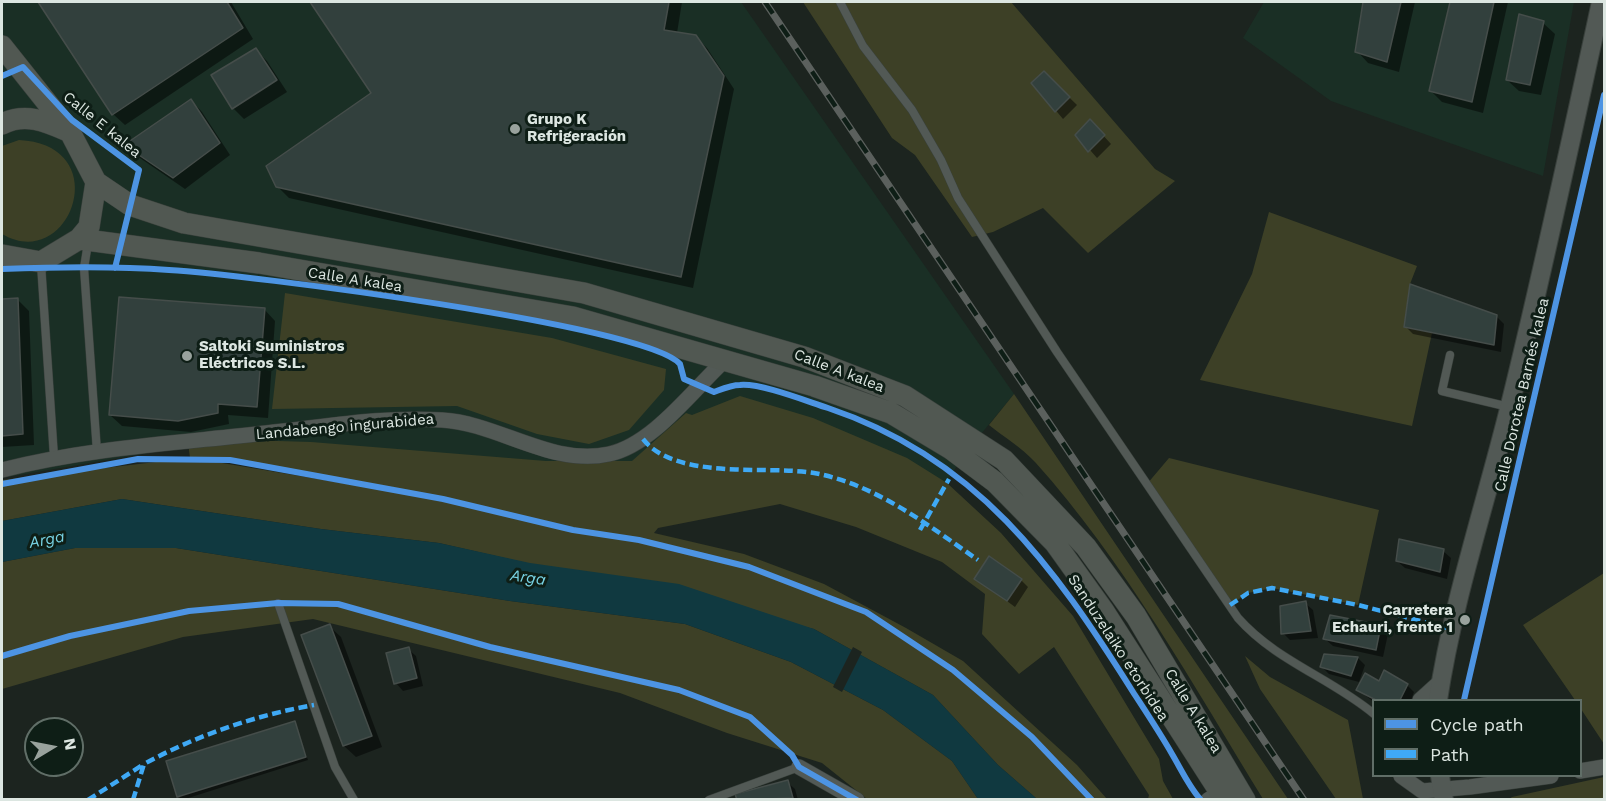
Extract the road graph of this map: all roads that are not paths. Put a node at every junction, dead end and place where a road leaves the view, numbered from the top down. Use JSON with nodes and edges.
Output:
{"nodes":[{"id":1,"x":840,"y":2,"type":"edge"},
{"id":2,"x":1601,"y":2,"type":"edge"},
{"id":3,"x":2,"y":46,"type":"edge"},
{"id":4,"x":2,"y":124,"type":"edge"},
{"id":5,"x":70,"y":132,"type":"junction"},
{"id":6,"x":96,"y":182,"type":"junction"},
{"id":7,"x":84,"y":240,"type":"junction"},
{"id":8,"x":4,"y":258,"type":"edge"},
{"id":9,"x":41,"y":262,"type":"junction"},
{"id":10,"x":1450,"y":355,"type":"dead end"},
{"id":11,"x":724,"y":362,"type":"junction"},
{"id":12,"x":1509,"y":407,"type":"junction"},
{"id":13,"x":97,"y":452,"type":"junction"},
{"id":14,"x":54,"y":457,"type":"junction"},
{"id":15,"x":2,"y":470,"type":"edge"},
{"id":16,"x":278,"y":603,"type":"dead end"},
{"id":17,"x":1441,"y":681,"type":"junction"},
{"id":18,"x":1421,"y":699,"type":"edge"},
{"id":19,"x":1438,"y":699,"type":"edge"},
{"id":20,"x":1372,"y":712,"type":"edge"},
{"id":21,"x":799,"y":767,"type":"joint"},
{"id":22,"x":1605,"y":767,"type":"edge"},
{"id":23,"x":1582,"y":771,"type":"edge"},
{"id":24,"x":1402,"y":777,"type":"edge"},
{"id":25,"x":1543,"y":777,"type":"edge"},
{"id":26,"x":1442,"y":789,"type":"edge"},
{"id":27,"x":1227,"y":795,"type":"edge"},
{"id":28,"x":354,"y":800,"type":"edge"},
{"id":29,"x":709,"y":800,"type":"edge"},
{"id":30,"x":857,"y":800,"type":"edge"}],
"edges":[{"from":1,"to":20,"type":"lane"},
{"from":2,"to":12,"type":"street","name":"Calle Dorotea Barnés kalea"},
{"from":3,"to":5,"type":"main road","name":"Calle E kalea"},
{"from":4,"to":5,"type":"main road"},
{"from":5,"to":6,"type":"main road","name":"Calle E kalea"},
{"from":6,"to":7,"type":"main road"},
{"from":6,"to":27,"type":"main road","name":"Calle A kalea"},
{"from":7,"to":9,"type":"main road"},
{"from":7,"to":11,"type":"main road","name":"Calle A kalea"},
{"from":7,"to":13,"type":"lane"},
{"from":8,"to":9,"type":"main road"},
{"from":9,"to":14,"type":"lane"},
{"from":10,"to":12,"type":"lane"},
{"from":11,"to":13,"type":"street","name":"Landabengo ingurabidea"},
{"from":11,"to":27,"type":"main road","name":"Calle A kalea"},
{"from":12,"to":17,"type":"street","name":"Calle Dorotea Barnés kalea"},
{"from":13,"to":14,"type":"street","name":"Landabengo ingurabidea"},
{"from":14,"to":15,"type":"street","name":"Landabengo ingurabidea"},
{"from":16,"to":28,"type":"lane"},
{"from":17,"to":18,"type":"street"},
{"from":17,"to":19,"type":"street","name":"Calle Dorotea Barnés kalea"},
{"from":21,"to":29,"type":"lane"},
{"from":21,"to":30,"type":"street"},
{"from":22,"to":23,"type":"street"},
{"from":24,"to":26,"type":"street"},
{"from":25,"to":26,"type":"street"}]}
